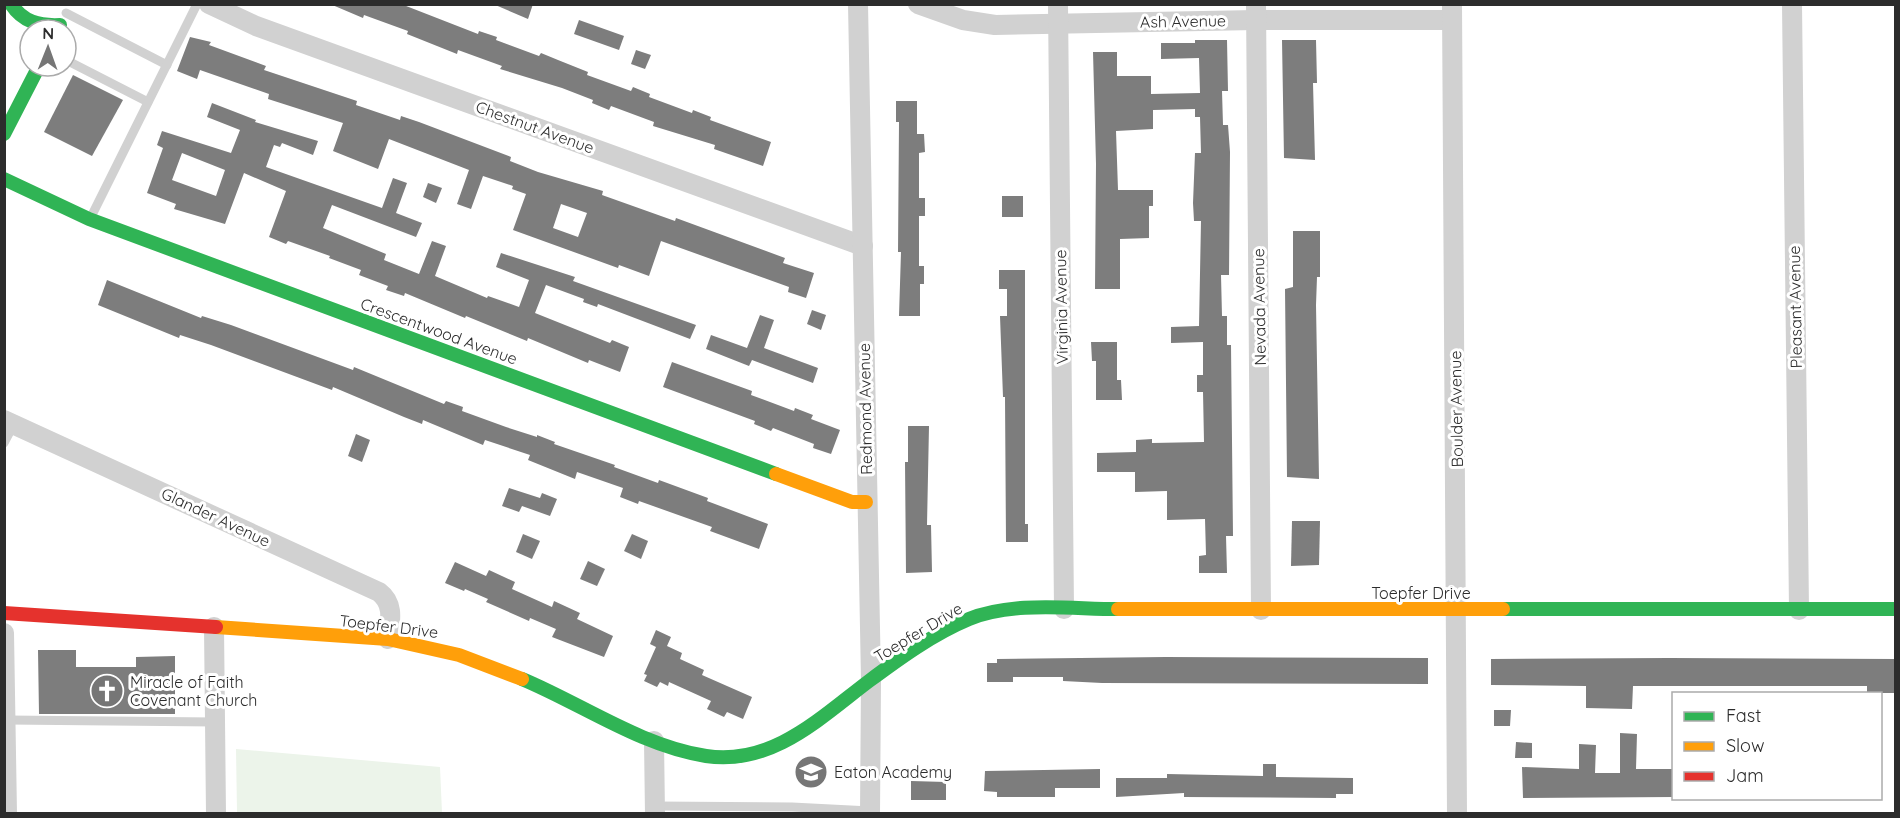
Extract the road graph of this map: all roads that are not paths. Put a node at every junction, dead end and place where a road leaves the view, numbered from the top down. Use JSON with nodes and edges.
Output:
{"nodes":[{"id":1,"x":12,"y":4,"type":"edge"},
{"id":2,"x":197,"y":4,"type":"edge"},
{"id":3,"x":209,"y":4,"type":"edge"},
{"id":4,"x":858,"y":4,"type":"edge"},
{"id":5,"x":918,"y":4,"type":"edge"},
{"id":6,"x":1792,"y":4,"type":"edge"},
{"id":7,"x":1256,"y":12,"type":"edge"},
{"id":8,"x":1452,"y":12,"type":"edge"},
{"id":9,"x":1059,"y":14,"type":"edge"},
{"id":10,"x":22,"y":18,"type":"edge"},
{"id":11,"x":78,"y":25,"type":"edge"},
{"id":12,"x":167,"y":65,"type":"junction"},
{"id":13,"x":78,"y":66,"type":"edge"},
{"id":14,"x":33,"y":78,"type":"edge"},
{"id":15,"x":148,"y":102,"type":"junction"},
{"id":16,"x":4,"y":134,"type":"edge"},
{"id":17,"x":4,"y":179,"type":"edge"},
{"id":18,"x":89,"y":219,"type":"junction"},
{"id":19,"x":862,"y":246,"type":"junction"},
{"id":20,"x":9,"y":422,"type":"edge"},
{"id":21,"x":4,"y":443,"type":"edge"},
{"id":22,"x":866,"y":502,"type":"junction"},
{"id":23,"x":1064,"y":609,"type":"junction"},
{"id":24,"x":1896,"y":609,"type":"edge"},
{"id":25,"x":1261,"y":610,"type":"junction"},
{"id":26,"x":1458,"y":610,"type":"junction"},
{"id":27,"x":1798,"y":610,"type":"junction"},
{"id":28,"x":4,"y":613,"type":"edge"},
{"id":29,"x":214,"y":627,"type":"junction"},
{"id":30,"x":4,"y":633,"type":"edge"},
{"id":31,"x":388,"y":639,"type":"junction"},
{"id":32,"x":871,"y":680,"type":"junction"},
{"id":33,"x":7,"y":720,"type":"junction"},
{"id":34,"x":215,"y":722,"type":"junction"},
{"id":35,"x":654,"y":741,"type":"junction"},
{"id":36,"x":6,"y":810,"type":"edge"},
{"id":37,"x":655,"y":810,"type":"edge"},
{"id":38,"x":808,"y":811,"type":"edge"},
{"id":39,"x":870,"y":812,"type":"edge"},
{"id":40,"x":216,"y":813,"type":"edge"},
{"id":41,"x":1457,"y":813,"type":"edge"}],
"edges":[{"from":1,"to":10,"type":"street"},
{"from":2,"to":12,"type":"lane"},
{"from":3,"to":19,"type":"street","name":"Chestnut Avenue"},
{"from":4,"to":19,"type":"street","name":"Redmond Avenue"},
{"from":5,"to":9,"type":"street","name":"Ash Avenue"},
{"from":6,"to":27,"type":"street","name":"Pleasant Avenue"},
{"from":7,"to":8,"type":"street","name":"Ash Avenue"},
{"from":7,"to":9,"type":"street","name":"Ash Avenue"},
{"from":7,"to":25,"type":"street","name":"Nevada Avenue"},
{"from":8,"to":26,"type":"street","name":"Boulder Avenue"},
{"from":9,"to":23,"type":"street","name":"Virginia Avenue"},
{"from":11,"to":12,"type":"lane"},
{"from":12,"to":15,"type":"lane"},
{"from":13,"to":15,"type":"lane"},
{"from":14,"to":16,"type":"street"},
{"from":15,"to":18,"type":"lane"},
{"from":17,"to":18,"type":"street","name":"Crescentwood Avenue"},
{"from":18,"to":22,"type":"street","name":"Crescentwood Avenue"},
{"from":19,"to":22,"type":"street","name":"Redmond Avenue"},
{"from":20,"to":21,"type":"lane"},
{"from":20,"to":31,"type":"street","name":"Glander Avenue"},
{"from":22,"to":32,"type":"street","name":"Redmond Avenue"},
{"from":23,"to":25,"type":"street","name":"Toepfer Drive"},
{"from":23,"to":32,"type":"street","name":"Toepfer Drive"},
{"from":24,"to":27,"type":"street","name":"Toepfer Drive"},
{"from":25,"to":26,"type":"street","name":"Toepfer Drive"},
{"from":26,"to":27,"type":"street","name":"Toepfer Drive"},
{"from":26,"to":41,"type":"street","name":"Boulder Avenue"},
{"from":28,"to":29,"type":"street","name":"Toepfer Drive"},
{"from":29,"to":31,"type":"street","name":"Toepfer Drive"},
{"from":29,"to":34,"type":"street"},
{"from":30,"to":33,"type":"street"},
{"from":31,"to":35,"type":"street","name":"Toepfer Drive"},
{"from":32,"to":35,"type":"street","name":"Toepfer Drive"},
{"from":32,"to":39,"type":"street","name":"Redmond Avenue"},
{"from":33,"to":34,"type":"lane"},
{"from":33,"to":36,"type":"street"},
{"from":34,"to":40,"type":"street"},
{"from":35,"to":37,"type":"street"},
{"from":37,"to":38,"type":"lane"},
{"from":38,"to":39,"type":"lane"}]}
